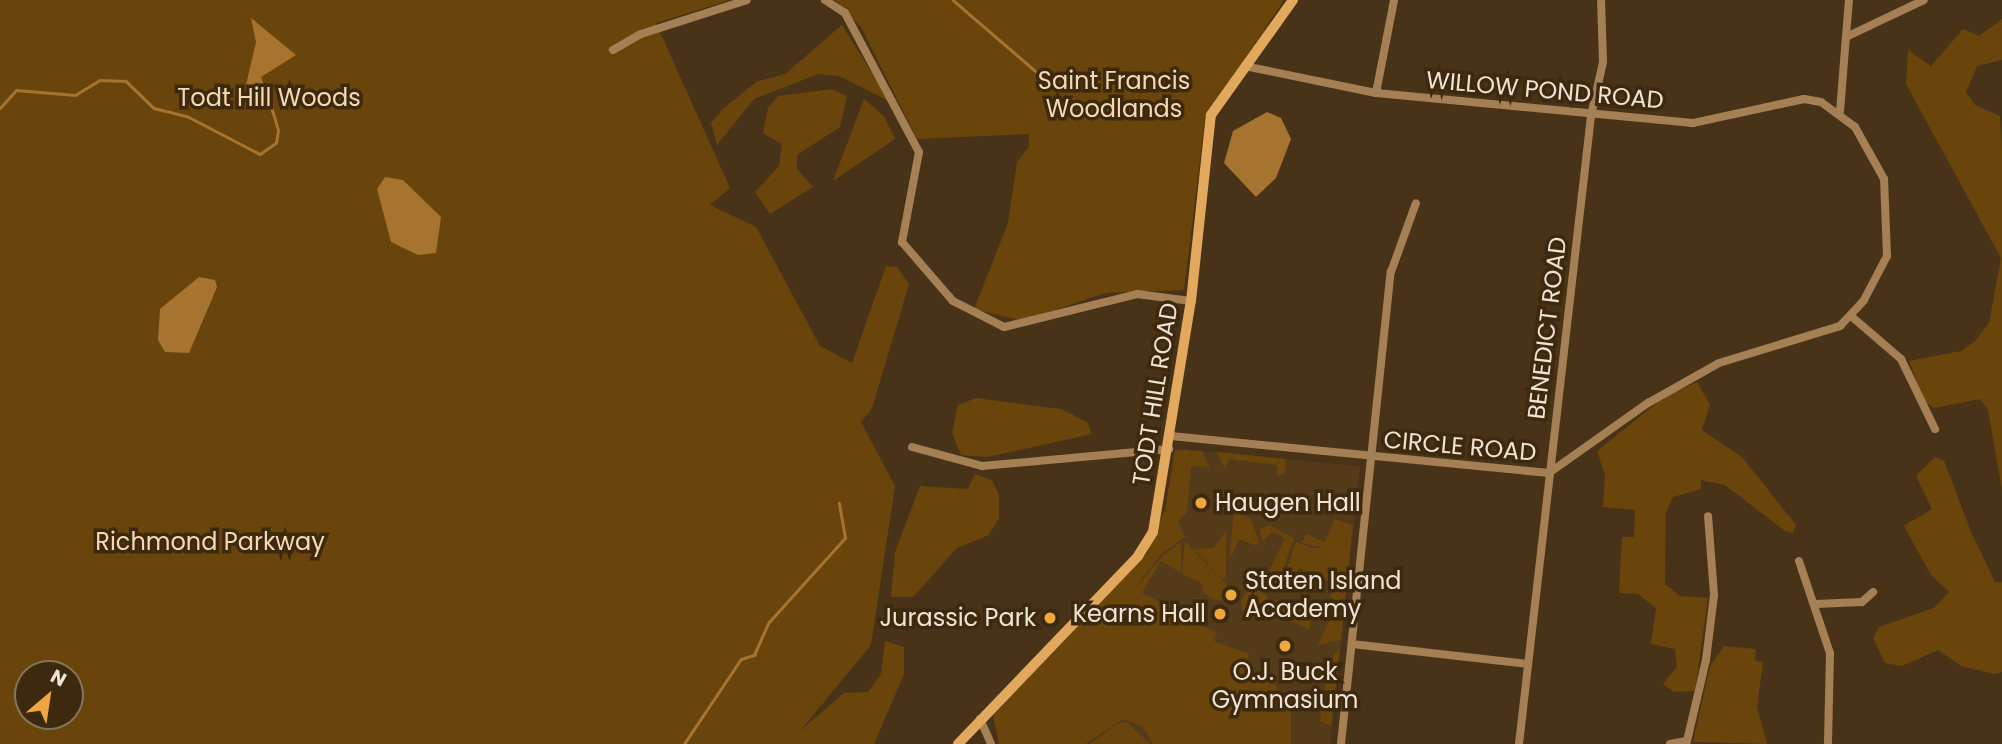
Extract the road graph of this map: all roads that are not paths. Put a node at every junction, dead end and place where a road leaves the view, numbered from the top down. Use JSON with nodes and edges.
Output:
{"nodes":[{"id":1,"x":747,"y":0,"type":"edge"},
{"id":2,"x":825,"y":0,"type":"edge"},
{"id":3,"x":1293,"y":0,"type":"edge"},
{"id":4,"x":1394,"y":0,"type":"edge"},
{"id":5,"x":1601,"y":0,"type":"edge"},
{"id":6,"x":1849,"y":0,"type":"edge"},
{"id":7,"x":1924,"y":0,"type":"edge"},
{"id":8,"x":1846,"y":37,"type":"junction"},
{"id":9,"x":613,"y":50,"type":"dead end"},
{"id":10,"x":1245,"y":66,"type":"junction"},
{"id":11,"x":1376,"y":93,"type":"junction"},
{"id":12,"x":1840,"y":111,"type":"junction"},
{"id":13,"x":1591,"y":116,"type":"junction"},
{"id":14,"x":1416,"y":203,"type":"dead end"},
{"id":15,"x":1191,"y":301,"type":"junction"},
{"id":16,"x":1851,"y":316,"type":"junction"},
{"id":17,"x":1935,"y":429,"type":"dead end"},
{"id":18,"x":1171,"y":436,"type":"junction"},
{"id":19,"x":912,"y":447,"type":"dead end"},
{"id":20,"x":1169,"y":449,"type":"junction"},
{"id":21,"x":1370,"y":457,"type":"junction"},
{"id":22,"x":1549,"y":473,"type":"junction"},
{"id":23,"x":1708,"y":516,"type":"dead end"},
{"id":24,"x":1799,"y":561,"type":"dead end"},
{"id":25,"x":1873,"y":592,"type":"dead end"},
{"id":26,"x":1816,"y":604,"type":"junction"},
{"id":27,"x":1352,"y":644,"type":"junction"},
{"id":28,"x":1528,"y":664,"type":"junction"},
{"id":29,"x":980,"y":719,"type":"junction"},
{"id":30,"x":958,"y":744,"type":"edge"},
{"id":31,"x":991,"y":744,"type":"edge"},
{"id":32,"x":1341,"y":744,"type":"edge"},
{"id":33,"x":1519,"y":744,"type":"edge"},
{"id":34,"x":1670,"y":744,"type":"edge"},
{"id":35,"x":1828,"y":744,"type":"edge"}],
"edges":[{"from":1,"to":9,"type":"street"},
{"from":2,"to":15,"type":"street"},
{"from":3,"to":10,"type":"street","name":"TODT HILL ROAD"},
{"from":4,"to":11,"type":"street"},
{"from":5,"to":13,"type":"street","name":"BENEDICT ROAD"},
{"from":6,"to":8,"type":"street"},
{"from":7,"to":8,"type":"street"},
{"from":8,"to":12,"type":"street"},
{"from":10,"to":11,"type":"street","name":"WILLOW POND ROAD"},
{"from":10,"to":15,"type":"street","name":"TODT HILL ROAD"},
{"from":11,"to":13,"type":"street","name":"WILLOW POND ROAD"},
{"from":12,"to":13,"type":"street","name":"WILLOW POND ROAD"},
{"from":12,"to":16,"type":"street"},
{"from":13,"to":22,"type":"street","name":"BENEDICT ROAD"},
{"from":14,"to":21,"type":"street"},
{"from":15,"to":18,"type":"street","name":"TODT HILL ROAD"},
{"from":16,"to":17,"type":"street"},
{"from":16,"to":22,"type":"street","name":"CIRCLE ROAD"},
{"from":18,"to":20,"type":"street","name":"TODT HILL ROAD"},
{"from":18,"to":21,"type":"street","name":"CIRCLE ROAD"},
{"from":19,"to":20,"type":"street"},
{"from":20,"to":29,"type":"street","name":"TODT HILL ROAD"},
{"from":21,"to":22,"type":"street","name":"CIRCLE ROAD"},
{"from":21,"to":27,"type":"street"},
{"from":22,"to":28,"type":"street","name":"BENEDICT ROAD"},
{"from":23,"to":34,"type":"street"},
{"from":24,"to":26,"type":"street"},
{"from":25,"to":26,"type":"street"},
{"from":26,"to":35,"type":"street"},
{"from":27,"to":28,"type":"street"},
{"from":27,"to":32,"type":"street"},
{"from":28,"to":33,"type":"street","name":"BENEDICT ROAD"},
{"from":29,"to":30,"type":"street","name":"TODT HILL ROAD"},
{"from":29,"to":31,"type":"street"}]}
